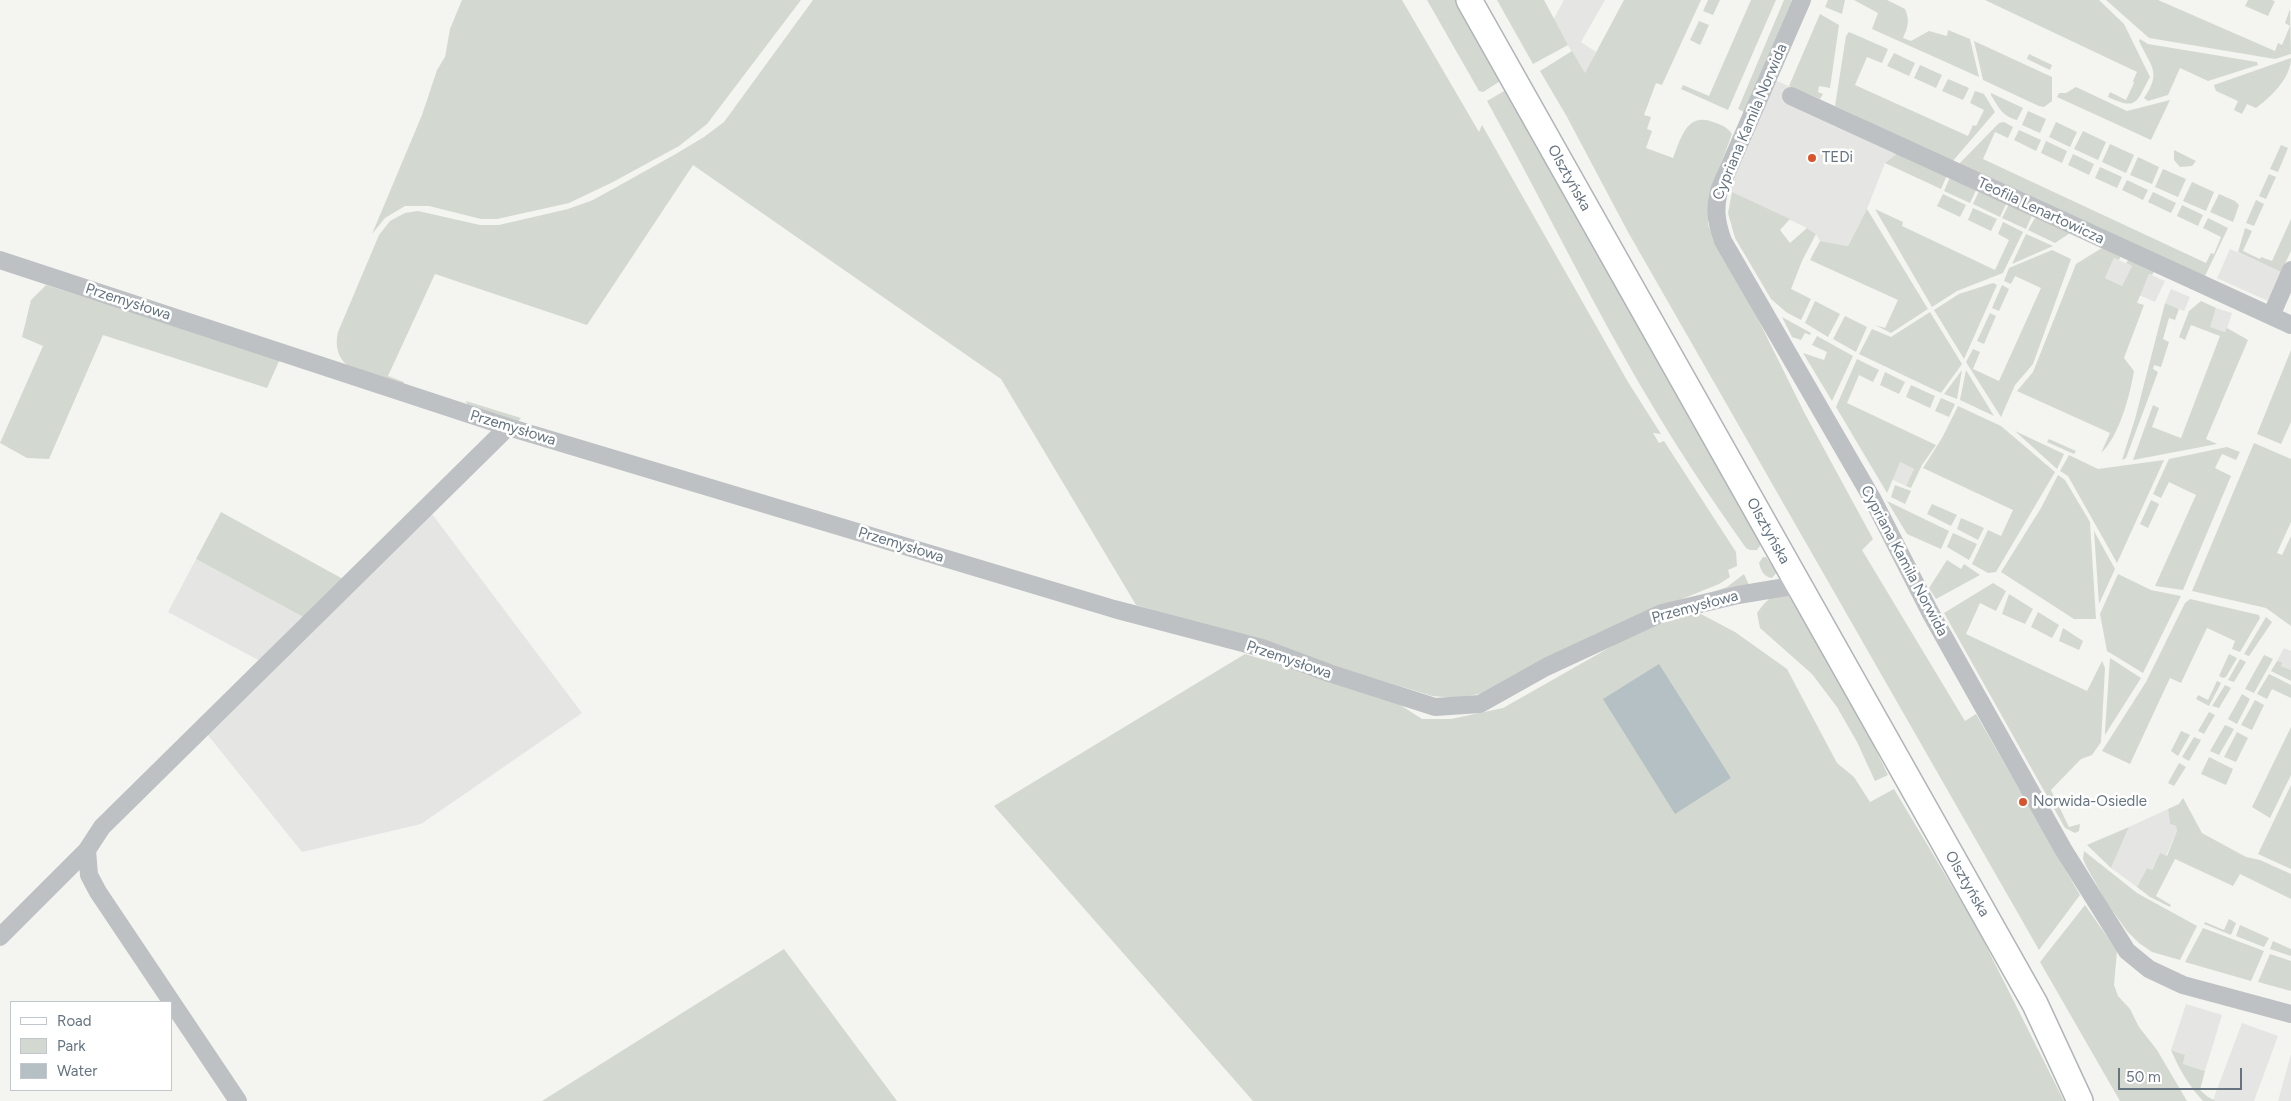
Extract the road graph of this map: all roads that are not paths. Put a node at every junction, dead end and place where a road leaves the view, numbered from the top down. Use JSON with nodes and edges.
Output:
{"nodes":[{"id":1,"x":1469,"y":0,"type":"edge"},
{"id":2,"x":1802,"y":0,"type":"edge"},
{"id":3,"x":1791,"y":96,"type":"dead end"},
{"id":4,"x":0,"y":260,"type":"edge"},
{"id":5,"x":2291,"y":270,"type":"edge"},
{"id":6,"x":2271,"y":316,"type":"junction"},
{"id":7,"x":2291,"y":325,"type":"edge"},
{"id":8,"x":508,"y":427,"type":"junction"},
{"id":9,"x":1798,"y":585,"type":"junction"},
{"id":10,"x":87,"y":850,"type":"junction"},
{"id":11,"x":0,"y":937,"type":"edge"},
{"id":12,"x":171,"y":1001,"type":"edge"},
{"id":13,"x":172,"y":1002,"type":"edge"},
{"id":14,"x":2291,"y":1014,"type":"edge"},
{"id":15,"x":2064,"y":1063,"type":"junction"},
{"id":16,"x":238,"y":1101,"type":"edge"},
{"id":17,"x":2080,"y":1101,"type":"edge"},
{"id":18,"x":2088,"y":1101,"type":"edge"}],
"edges":[{"from":1,"to":9,"type":"main road","name":"Olsztyńska"},
{"from":2,"to":14,"type":"street","name":"Cypriana Kamila Norwida"},
{"from":3,"to":6,"type":"street","name":"Teofila Lenartowicza"},
{"from":4,"to":8,"type":"street","name":"Przemysłowa"},
{"from":5,"to":6,"type":"street"},
{"from":6,"to":7,"type":"street","name":"Teofila Lenartowicza"},
{"from":8,"to":9,"type":"street","name":"Przemysłowa"},
{"from":8,"to":10,"type":"street"},
{"from":9,"to":15,"type":"main road","name":"Olsztyńska"},
{"from":10,"to":11,"type":"street"},
{"from":10,"to":12,"type":"street"},
{"from":13,"to":16,"type":"street"},
{"from":15,"to":17,"type":"main road","name":"Olsztyńska"},
{"from":15,"to":18,"type":"main road","name":"Olsztyńska"}]}
